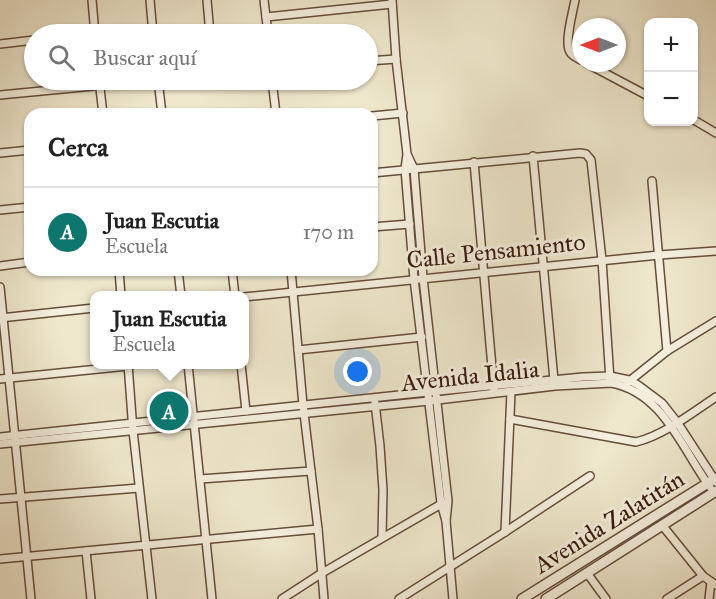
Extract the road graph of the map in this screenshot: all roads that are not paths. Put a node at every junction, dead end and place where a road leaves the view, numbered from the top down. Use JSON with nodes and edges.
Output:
{"nodes":[{"id":1,"x":92,"y":0,"type":"edge"},
{"id":2,"x":150,"y":0,"type":"edge"},
{"id":3,"x":207,"y":0,"type":"edge"},
{"id":4,"x":264,"y":0,"type":"edge"},
{"id":5,"x":576,"y":0,"type":"edge"},
{"id":6,"x":392,"y":2,"type":"edge"},
{"id":7,"x":266,"y":17,"type":"junction"},
{"id":8,"x":572,"y":18,"type":"edge"},
{"id":9,"x":572,"y":20,"type":"edge"},
{"id":10,"x":93,"y":24,"type":"edge"},
{"id":11,"x":152,"y":24,"type":"edge"},
{"id":12,"x":209,"y":24,"type":"edge"},
{"id":13,"x":267,"y":24,"type":"edge"},
{"id":14,"x":24,"y":41,"type":"edge"},
{"id":15,"x":0,"y":44,"type":"edge"},
{"id":16,"x":572,"y":56,"type":"edge"},
{"id":17,"x":396,"y":59,"type":"junction"},
{"id":18,"x":378,"y":60,"type":"edge"},
{"id":19,"x":603,"y":72,"type":"edge"},
{"id":20,"x":42,"y":90,"type":"edge"},
{"id":21,"x":101,"y":90,"type":"edge"},
{"id":22,"x":158,"y":90,"type":"edge"},
{"id":23,"x":273,"y":90,"type":"edge"},
{"id":24,"x":644,"y":94,"type":"edge"},
{"id":25,"x":0,"y":95,"type":"edge"},
{"id":26,"x":102,"y":108,"type":"edge"},
{"id":27,"x":161,"y":108,"type":"edge"},
{"id":28,"x":275,"y":108,"type":"edge"},
{"id":29,"x":403,"y":113,"type":"junction"},
{"id":30,"x":378,"y":115,"type":"edge"},
{"id":31,"x":698,"y":123,"type":"edge"},
{"id":32,"x":716,"y":133,"type":"edge"},
{"id":33,"x":24,"y":151,"type":"edge"},
{"id":34,"x":0,"y":153,"type":"edge"},
{"id":35,"x":533,"y":156,"type":"junction"},
{"id":36,"x":474,"y":162,"type":"junction"},
{"id":37,"x":410,"y":169,"type":"junction"},
{"id":38,"x":378,"y":172,"type":"edge"},
{"id":39,"x":652,"y":181,"type":"dead end"},
{"id":40,"x":24,"y":208,"type":"edge"},
{"id":41,"x":0,"y":210,"type":"edge"},
{"id":42,"x":410,"y":224,"type":"junction"},
{"id":43,"x":378,"y":227,"type":"edge"},
{"id":44,"x":716,"y":251,"type":"edge"},
{"id":45,"x":659,"y":255,"type":"junction"},
{"id":46,"x":602,"y":260,"type":"junction"},
{"id":47,"x":24,"y":263,"type":"edge"},
{"id":48,"x":0,"y":266,"type":"edge"},
{"id":49,"x":543,"y":266,"type":"junction"},
{"id":50,"x":483,"y":272,"type":"junction"},
{"id":51,"x":119,"y":276,"type":"edge"},
{"id":52,"x":179,"y":276,"type":"edge"},
{"id":53,"x":233,"y":276,"type":"edge"},
{"id":54,"x":292,"y":276,"type":"edge"},
{"id":55,"x":423,"y":278,"type":"junction"},
{"id":56,"x":414,"y":279,"type":"junction"},
{"id":57,"x":0,"y":287,"type":"edge"},
{"id":58,"x":121,"y":291,"type":"edge"},
{"id":59,"x":180,"y":291,"type":"edge"},
{"id":60,"x":234,"y":291,"type":"edge"},
{"id":61,"x":294,"y":291,"type":"junction"},
{"id":62,"x":249,"y":296,"type":"edge"},
{"id":63,"x":90,"y":308,"type":"edge"},
{"id":64,"x":2,"y":317,"type":"edge"},
{"id":65,"x":716,"y":321,"type":"edge"},
{"id":66,"x":422,"y":336,"type":"junction"},
{"id":67,"x":298,"y":350,"type":"junction"},
{"id":68,"x":667,"y":351,"type":"junction"},
{"id":69,"x":91,"y":369,"type":"edge"},
{"id":70,"x":128,"y":369,"type":"edge"},
{"id":71,"x":188,"y":369,"type":"edge"},
{"id":72,"x":242,"y":369,"type":"edge"},
{"id":73,"x":9,"y":378,"type":"junction"},
{"id":74,"x":0,"y":379,"type":"edge"},
{"id":75,"x":554,"y":380,"type":"junction"},
{"id":76,"x":610,"y":380,"type":"junction"},
{"id":77,"x":629,"y":380,"type":"junction"},
{"id":78,"x":623,"y":387,"type":"junction"},
{"id":79,"x":494,"y":390,"type":"junction"},
{"id":80,"x":511,"y":392,"type":"junction"},
{"id":81,"x":432,"y":396,"type":"junction"},
{"id":82,"x":716,"y":397,"type":"edge"},
{"id":83,"x":375,"y":398,"type":"junction"},
{"id":84,"x":303,"y":405,"type":"junction"},
{"id":85,"x":375,"y":406,"type":"junction"},
{"id":86,"x":246,"y":411,"type":"junction"},
{"id":87,"x":304,"y":414,"type":"junction"},
{"id":88,"x":193,"y":417,"type":"junction"},
{"id":89,"x":510,"y":419,"type":"junction"},
{"id":90,"x":674,"y":424,"type":"junction"},
{"id":91,"x":194,"y":425,"type":"junction"},
{"id":92,"x":133,"y":427,"type":"junction"},
{"id":93,"x":0,"y":437,"type":"edge"},
{"id":94,"x":15,"y":439,"type":"junction"},
{"id":95,"x":0,"y":444,"type":"edge"},
{"id":96,"x":311,"y":471,"type":"junction"},
{"id":97,"x":590,"y":476,"type":"dead end"},
{"id":98,"x":200,"y":479,"type":"junction"},
{"id":99,"x":714,"y":486,"type":"edge"},
{"id":100,"x":139,"y":488,"type":"junction"},
{"id":101,"x":21,"y":497,"type":"junction"},
{"id":102,"x":0,"y":499,"type":"edge"},
{"id":103,"x":445,"y":502,"type":"junction"},
{"id":104,"x":662,"y":525,"type":"junction"},
{"id":105,"x":318,"y":529,"type":"junction"},
{"id":106,"x":505,"y":532,"type":"junction"},
{"id":107,"x":382,"y":537,"type":"junction"},
{"id":108,"x":207,"y":539,"type":"junction"},
{"id":109,"x":146,"y":546,"type":"junction"},
{"id":110,"x":86,"y":551,"type":"junction"},
{"id":111,"x":27,"y":556,"type":"junction"},
{"id":112,"x":0,"y":559,"type":"edge"},
{"id":113,"x":450,"y":568,"type":"junction"},
{"id":114,"x":322,"y":573,"type":"junction"},
{"id":115,"x":586,"y":573,"type":"junction"},
{"id":116,"x":703,"y":576,"type":"junction"},
{"id":117,"x":714,"y":583,"type":"edge"},
{"id":118,"x":31,"y":599,"type":"edge"},
{"id":119,"x":91,"y":599,"type":"edge"},
{"id":120,"x":152,"y":599,"type":"edge"},
{"id":121,"x":212,"y":599,"type":"edge"},
{"id":122,"x":282,"y":599,"type":"edge"},
{"id":123,"x":324,"y":599,"type":"edge"},
{"id":124,"x":399,"y":599,"type":"edge"},
{"id":125,"x":453,"y":599,"type":"edge"},
{"id":126,"x":522,"y":599,"type":"edge"},
{"id":127,"x":546,"y":599,"type":"edge"},
{"id":128,"x":606,"y":599,"type":"edge"},
{"id":129,"x":667,"y":599,"type":"edge"},
{"id":130,"x":709,"y":599,"type":"edge"}],
"edges":[{"from":1,"to":10,"type":"street"},
{"from":2,"to":11,"type":"street"},
{"from":3,"to":12,"type":"street"},
{"from":4,"to":7,"type":"street"},
{"from":5,"to":8,"type":"street"},
{"from":6,"to":7,"type":"street"},
{"from":6,"to":17,"type":"street"},
{"from":7,"to":13,"type":"street"},
{"from":9,"to":16,"type":"street"},
{"from":14,"to":15,"type":"street"},
{"from":17,"to":18,"type":"street"},
{"from":17,"to":29,"type":"street"},
{"from":19,"to":24,"type":"street"},
{"from":20,"to":25,"type":"street"},
{"from":21,"to":26,"type":"street"},
{"from":22,"to":27,"type":"street"},
{"from":23,"to":28,"type":"street"},
{"from":29,"to":30,"type":"street"},
{"from":29,"to":37,"type":"street"},
{"from":31,"to":32,"type":"street"},
{"from":33,"to":34,"type":"street"},
{"from":35,"to":36,"type":"street"},
{"from":35,"to":46,"type":"street"},
{"from":35,"to":49,"type":"street"},
{"from":36,"to":37,"type":"street"},
{"from":36,"to":50,"type":"street"},
{"from":37,"to":38,"type":"street"},
{"from":37,"to":42,"type":"street"},
{"from":37,"to":55,"type":"street"},
{"from":39,"to":45,"type":"street"},
{"from":40,"to":41,"type":"street"},
{"from":42,"to":43,"type":"street"},
{"from":42,"to":56,"type":"street"},
{"from":44,"to":45,"type":"street","name":"Calle Pensamiento"},
{"from":45,"to":46,"type":"street","name":"Calle Pensamiento"},
{"from":45,"to":68,"type":"street"},
{"from":46,"to":49,"type":"street","name":"Calle Pensamiento"},
{"from":46,"to":76,"type":"street"},
{"from":47,"to":48,"type":"street"},
{"from":49,"to":50,"type":"street","name":"Calle Pensamiento"},
{"from":49,"to":75,"type":"street"},
{"from":50,"to":55,"type":"street","name":"Calle Pensamiento"},
{"from":50,"to":79,"type":"street"},
{"from":51,"to":58,"type":"street"},
{"from":52,"to":59,"type":"street"},
{"from":53,"to":60,"type":"street"},
{"from":54,"to":61,"type":"street"},
{"from":55,"to":56,"type":"street","name":"Calle Pensamiento"},
{"from":55,"to":81,"type":"street"},
{"from":56,"to":61,"type":"street","name":"Calle Pensamiento"},
{"from":56,"to":66,"type":"street"},
{"from":57,"to":64,"type":"street"},
{"from":61,"to":62,"type":"street","name":"Calle Pensamiento"},
{"from":61,"to":67,"type":"street"},
{"from":63,"to":64,"type":"street"},
{"from":64,"to":73,"type":"street"},
{"from":65,"to":68,"type":"street"},
{"from":66,"to":67,"type":"street"},
{"from":66,"to":81,"type":"street"},
{"from":67,"to":84,"type":"street"},
{"from":68,"to":77,"type":"street"},
{"from":69,"to":73,"type":"street"},
{"from":70,"to":92,"type":"street"},
{"from":71,"to":88,"type":"street"},
{"from":72,"to":86,"type":"street"},
{"from":73,"to":74,"type":"street"},
{"from":73,"to":94,"type":"street"},
{"from":75,"to":76,"type":"street","name":"Avenida Idalia"},
{"from":75,"to":79,"type":"street","name":"Avenida Idalia"},
{"from":76,"to":77,"type":"street","name":"Avenida Idalia"},
{"from":76,"to":78,"type":"street","name":"Avenida Idalia"},
{"from":76,"to":80,"type":"street","name":"Avenida Idalia"},
{"from":77,"to":78,"type":"street"},
{"from":77,"to":90,"type":"street","name":"Avenida Idalia"},
{"from":78,"to":90,"type":"street","name":"Avenida Idalia"},
{"from":79,"to":80,"type":"street","name":"Avenida Idalia"},
{"from":79,"to":81,"type":"street","name":"Avenida Idalia"},
{"from":80,"to":89,"type":"street"},
{"from":81,"to":83,"type":"street","name":"Avenida Idalia"},
{"from":81,"to":85,"type":"street","name":"Avenida Idalia"},
{"from":81,"to":103,"type":"street"},
{"from":82,"to":90,"type":"street"},
{"from":83,"to":84,"type":"street","name":"Avenida Idalia"},
{"from":83,"to":85,"type":"street"},
{"from":84,"to":86,"type":"street","name":"Avenida Idalia"},
{"from":84,"to":87,"type":"street"},
{"from":85,"to":87,"type":"street","name":"Avenida Idalia"},
{"from":85,"to":107,"type":"street"},
{"from":86,"to":88,"type":"street","name":"Avenida Idalia"},
{"from":87,"to":91,"type":"street","name":"Avenida Idalia"},
{"from":87,"to":96,"type":"street"},
{"from":88,"to":91,"type":"street"},
{"from":88,"to":92,"type":"street","name":"Avenida Idalia"},
{"from":89,"to":90,"type":"street"},
{"from":89,"to":106,"type":"street"},
{"from":90,"to":99,"type":"street","name":"Avenida Idalia"},
{"from":91,"to":92,"type":"street","name":"Avenida Idalia"},
{"from":91,"to":98,"type":"street"},
{"from":92,"to":94,"type":"street","name":"Avenida Idalia"},
{"from":92,"to":100,"type":"street"},
{"from":93,"to":94,"type":"street","name":"Avenida Idalia"},
{"from":94,"to":95,"type":"street","name":"Avenida Idalia"},
{"from":94,"to":101,"type":"street"},
{"from":96,"to":98,"type":"street"},
{"from":96,"to":105,"type":"street"},
{"from":97,"to":106,"type":"street"},
{"from":98,"to":108,"type":"street"},
{"from":99,"to":104,"type":"street","name":"Avenida Zalatitán"},
{"from":99,"to":126,"type":"street","name":"Avenida Zalatitán"},
{"from":100,"to":101,"type":"street"},
{"from":100,"to":109,"type":"street"},
{"from":101,"to":102,"type":"street"},
{"from":101,"to":111,"type":"street"},
{"from":103,"to":107,"type":"street"},
{"from":103,"to":113,"type":"street"},
{"from":104,"to":115,"type":"street","name":"Avenida Zalatitán"},
{"from":104,"to":116,"type":"street"},
{"from":105,"to":108,"type":"street"},
{"from":105,"to":114,"type":"street"},
{"from":106,"to":113,"type":"street"},
{"from":107,"to":114,"type":"street"},
{"from":108,"to":109,"type":"street"},
{"from":108,"to":121,"type":"street"},
{"from":109,"to":110,"type":"street"},
{"from":109,"to":120,"type":"street"},
{"from":110,"to":111,"type":"street"},
{"from":110,"to":119,"type":"street"},
{"from":111,"to":112,"type":"street"},
{"from":111,"to":118,"type":"street"},
{"from":113,"to":124,"type":"street"},
{"from":113,"to":125,"type":"street"},
{"from":114,"to":122,"type":"street"},
{"from":114,"to":123,"type":"street"},
{"from":115,"to":127,"type":"street","name":"Avenida Zalatitán"},
{"from":115,"to":128,"type":"street"},
{"from":116,"to":117,"type":"street"},
{"from":116,"to":129,"type":"street"},
{"from":117,"to":130,"type":"street"}]}
